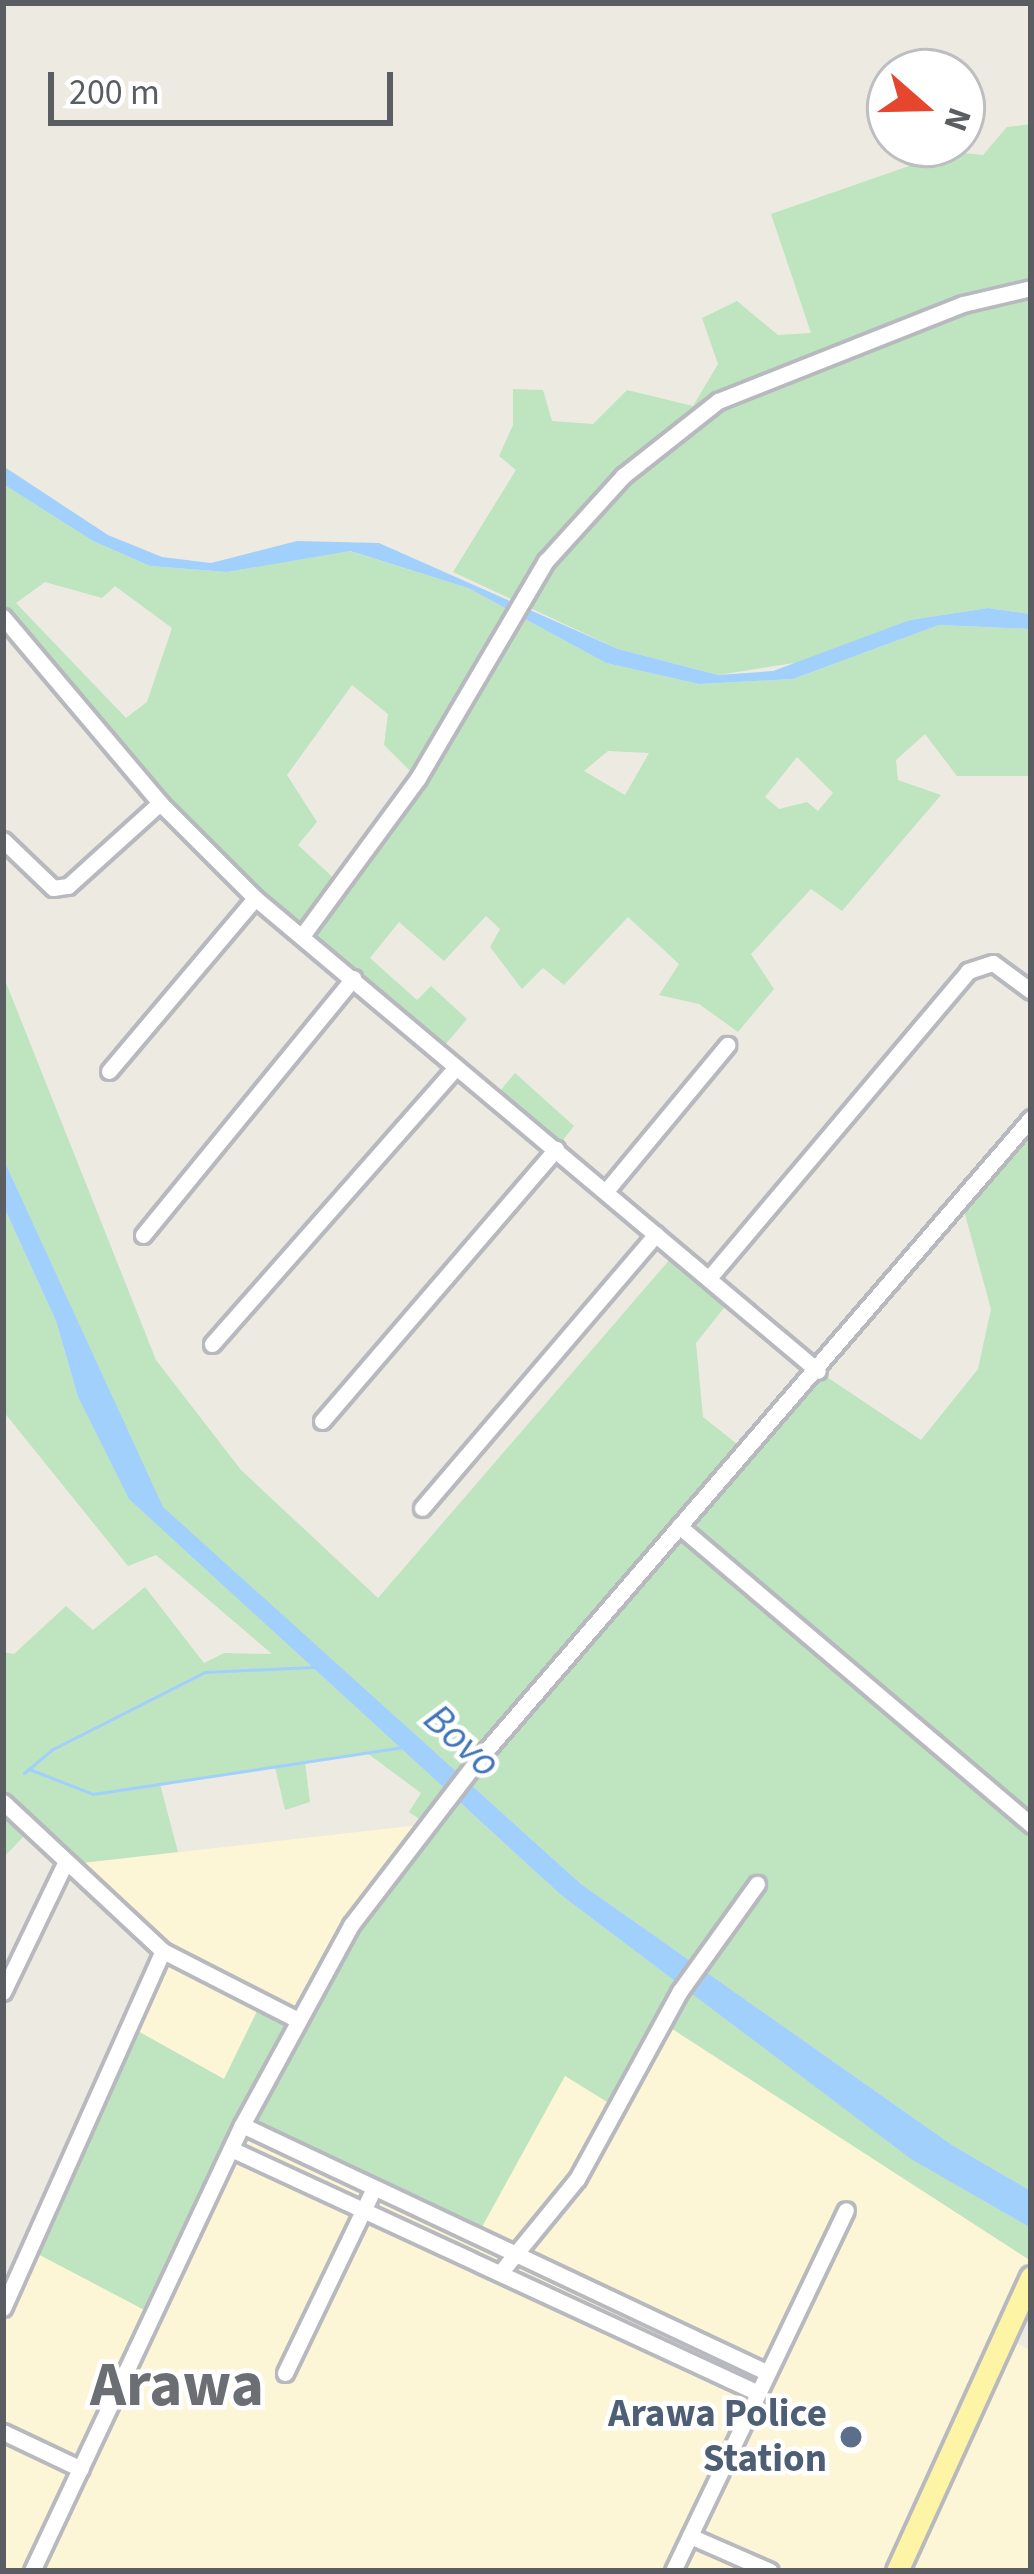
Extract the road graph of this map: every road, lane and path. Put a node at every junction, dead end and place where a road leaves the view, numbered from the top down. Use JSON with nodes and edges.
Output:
{"nodes":[{"id":1,"x":1031,"y":288,"type":"edge"},
{"id":2,"x":3,"y":617,"type":"edge"},
{"id":3,"x":160,"y":803,"type":"junction"},
{"id":4,"x":3,"y":840,"type":"edge"},
{"id":5,"x":254,"y":898,"type":"junction"},
{"id":6,"x":302,"y":936,"type":"junction"},
{"id":7,"x":353,"y":978,"type":"junction"},
{"id":8,"x":1031,"y":991,"type":"edge"},
{"id":9,"x":727,"y":1045,"type":"dead end"},
{"id":10,"x":456,"y":1066,"type":"junction"},
{"id":11,"x":109,"y":1071,"type":"dead end"},
{"id":12,"x":1031,"y":1118,"type":"edge"},
{"id":13,"x":556,"y":1149,"type":"junction"},
{"id":14,"x":606,"y":1191,"type":"junction"},
{"id":15,"x":656,"y":1234,"type":"junction"},
{"id":16,"x":143,"y":1235,"type":"dead end"},
{"id":17,"x":709,"y":1278,"type":"junction"},
{"id":18,"x":212,"y":1344,"type":"dead end"},
{"id":19,"x":818,"y":1371,"type":"junction"},
{"id":20,"x":322,"y":1421,"type":"dead end"},
{"id":21,"x":422,"y":1508,"type":"dead end"},
{"id":22,"x":679,"y":1526,"type":"junction"},
{"id":23,"x":3,"y":1802,"type":"edge"},
{"id":24,"x":1031,"y":1825,"type":"edge"},
{"id":25,"x":64,"y":1865,"type":"junction"},
{"id":26,"x":757,"y":1884,"type":"dead end"},
{"id":27,"x":163,"y":1951,"type":"junction"},
{"id":28,"x":3,"y":1992,"type":"edge"},
{"id":29,"x":296,"y":2019,"type":"junction"},
{"id":30,"x":242,"y":2125,"type":"junction"},
{"id":31,"x":231,"y":2149,"type":"junction"},
{"id":32,"x":374,"y":2188,"type":"junction"},
{"id":33,"x":363,"y":2210,"type":"junction"},
{"id":34,"x":846,"y":2210,"type":"dead end"},
{"id":35,"x":511,"y":2252,"type":"junction"},
{"id":36,"x":500,"y":2273,"type":"junction"},
{"id":37,"x":1031,"y":2277,"type":"edge"},
{"id":38,"x":3,"y":2308,"type":"edge"},
{"id":39,"x":764,"y":2371,"type":"junction"},
{"id":40,"x":285,"y":2373,"type":"dead end"},
{"id":41,"x":754,"y":2391,"type":"junction"},
{"id":42,"x":3,"y":2432,"type":"edge"},
{"id":43,"x":81,"y":2469,"type":"junction"},
{"id":44,"x":690,"y":2536,"type":"junction"},
{"id":45,"x":32,"y":2571,"type":"edge"},
{"id":46,"x":673,"y":2571,"type":"edge"},
{"id":47,"x":770,"y":2571,"type":"edge"},
{"id":48,"x":897,"y":2571,"type":"edge"}],
"edges":[{"from":1,"to":6,"type":"street"},
{"from":2,"to":3,"type":"street"},
{"from":3,"to":4,"type":"street"},
{"from":3,"to":5,"type":"street"},
{"from":5,"to":6,"type":"street"},
{"from":5,"to":11,"type":"street"},
{"from":6,"to":7,"type":"street"},
{"from":7,"to":10,"type":"street"},
{"from":7,"to":16,"type":"street"},
{"from":8,"to":17,"type":"street"},
{"from":9,"to":14,"type":"street"},
{"from":10,"to":13,"type":"street"},
{"from":10,"to":18,"type":"street"},
{"from":12,"to":19,"type":"street"},
{"from":13,"to":14,"type":"street"},
{"from":13,"to":20,"type":"street"},
{"from":14,"to":15,"type":"street"},
{"from":15,"to":17,"type":"street"},
{"from":15,"to":21,"type":"street"},
{"from":17,"to":19,"type":"street"},
{"from":19,"to":22,"type":"street"},
{"from":22,"to":24,"type":"street"},
{"from":22,"to":29,"type":"street"},
{"from":23,"to":25,"type":"street"},
{"from":25,"to":27,"type":"street"},
{"from":25,"to":28,"type":"street"},
{"from":26,"to":35,"type":"street"},
{"from":27,"to":29,"type":"street"},
{"from":27,"to":38,"type":"street"},
{"from":29,"to":30,"type":"street"},
{"from":30,"to":31,"type":"street"},
{"from":30,"to":32,"type":"street"},
{"from":31,"to":33,"type":"street"},
{"from":31,"to":43,"type":"street"},
{"from":32,"to":33,"type":"street"},
{"from":32,"to":35,"type":"street"},
{"from":33,"to":36,"type":"street"},
{"from":33,"to":40,"type":"street"},
{"from":34,"to":39,"type":"street"},
{"from":35,"to":36,"type":"street"},
{"from":35,"to":39,"type":"street"},
{"from":36,"to":41,"type":"street"},
{"from":37,"to":48,"type":"main road"},
{"from":39,"to":41,"type":"street"},
{"from":41,"to":44,"type":"street"},
{"from":42,"to":43,"type":"street"},
{"from":43,"to":45,"type":"street"},
{"from":44,"to":46,"type":"street"},
{"from":44,"to":47,"type":"street"}]}
